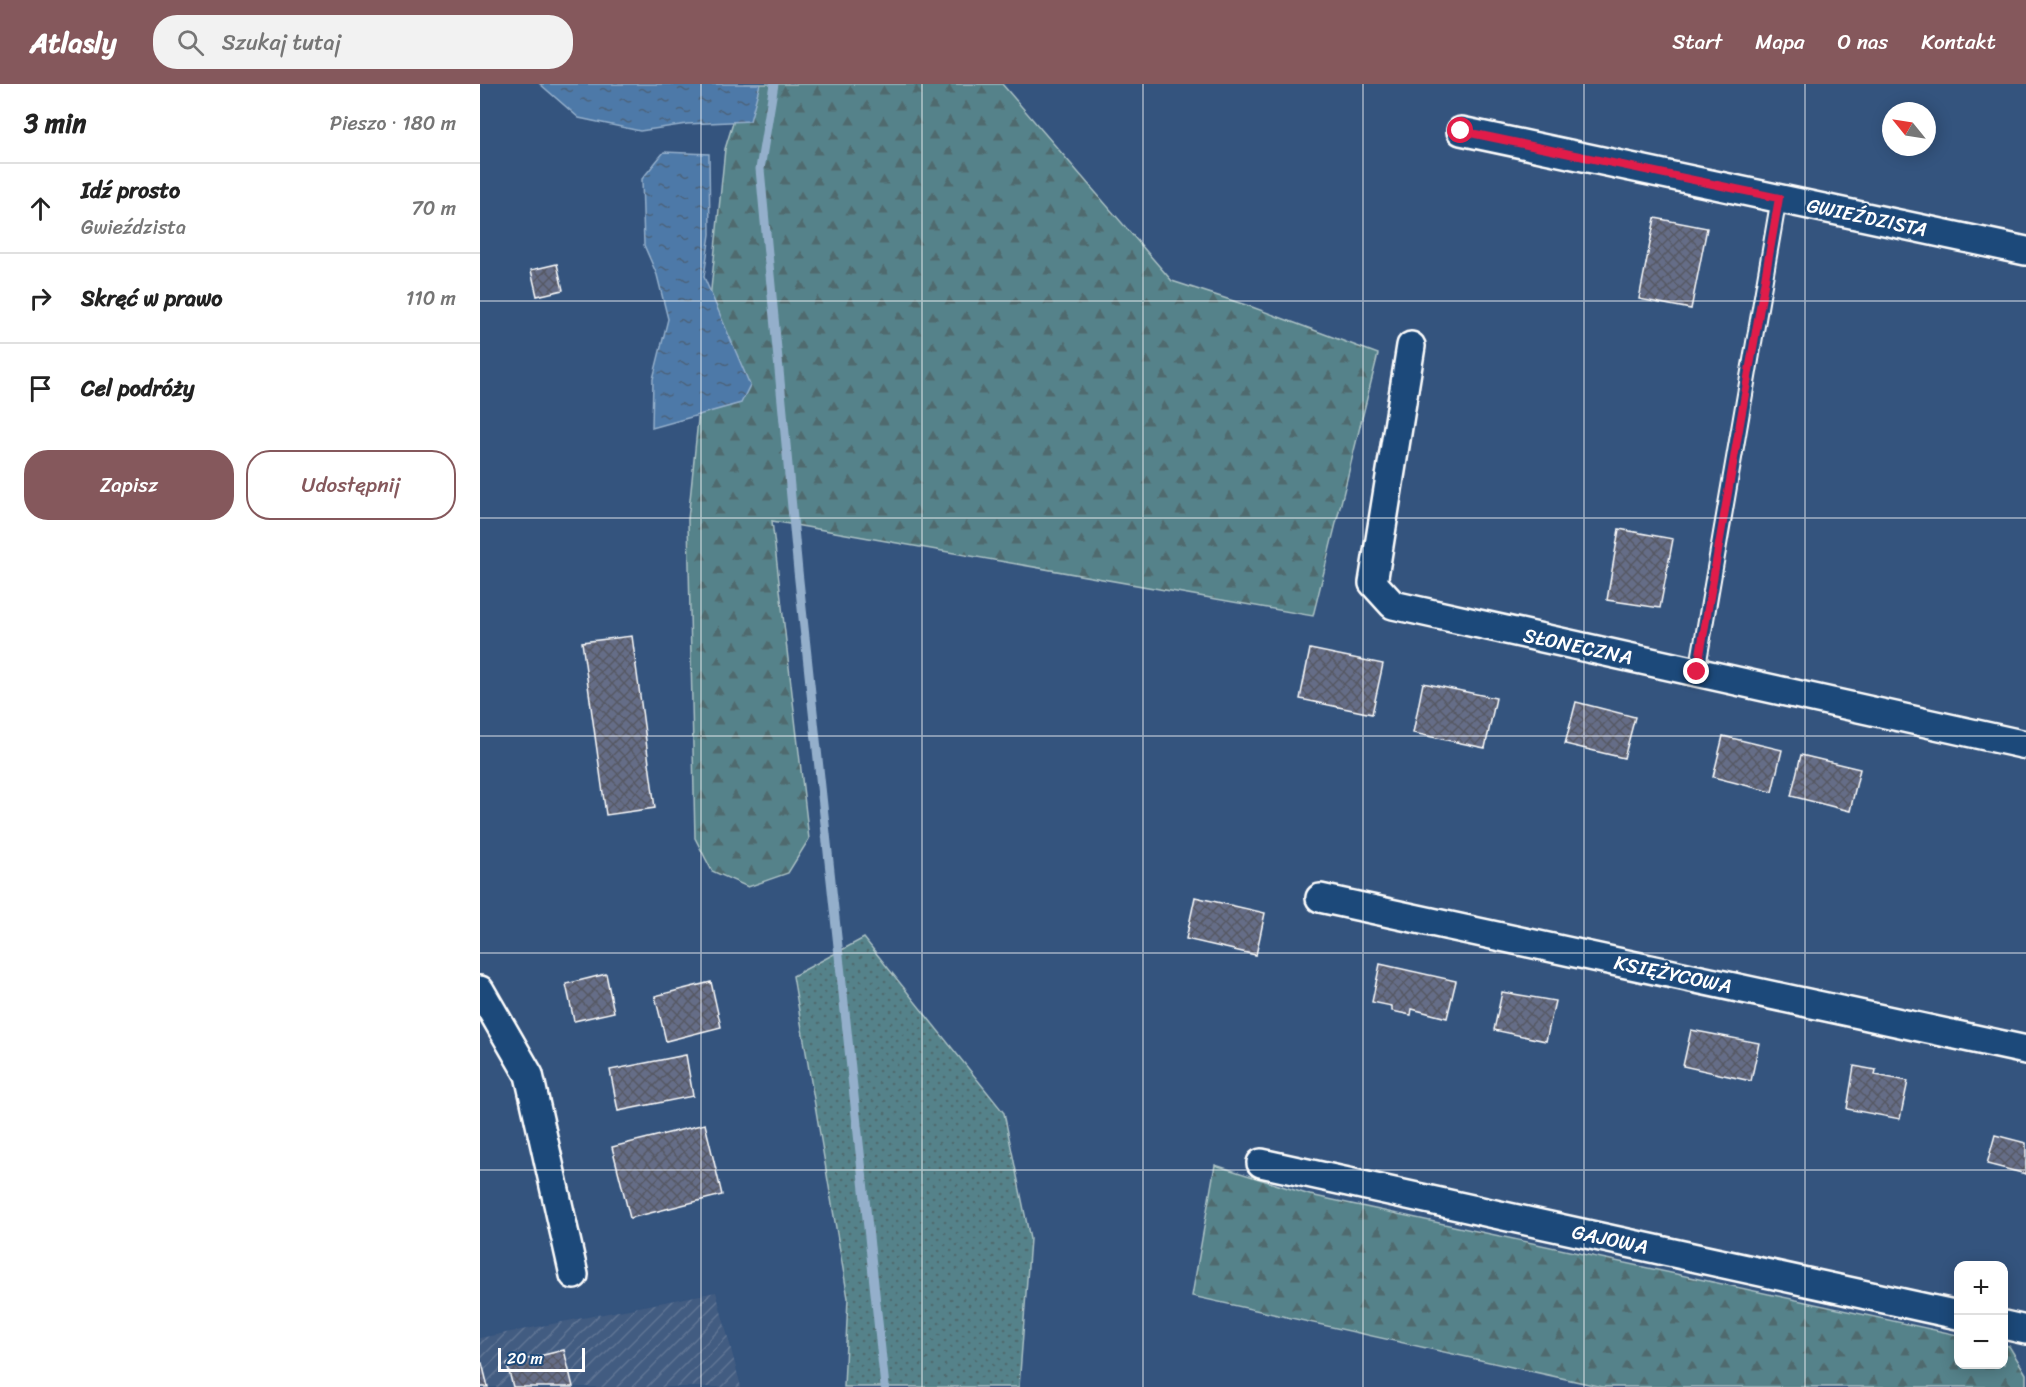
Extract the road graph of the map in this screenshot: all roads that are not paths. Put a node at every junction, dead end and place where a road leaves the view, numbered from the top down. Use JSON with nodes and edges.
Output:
{"nodes":[{"id":1,"x":1461,"y":131,"type":"dead end"},
{"id":2,"x":1779,"y":198,"type":"junction"},
{"id":3,"x":2026,"y":251,"type":"edge"},
{"id":4,"x":1411,"y":346,"type":"dead end"},
{"id":5,"x":1697,"y":672,"type":"junction"},
{"id":6,"x":2026,"y":745,"type":"edge"},
{"id":7,"x":1320,"y":898,"type":"dead end"},
{"id":8,"x":480,"y":990,"type":"edge"},
{"id":9,"x":2026,"y":1050,"type":"edge"},
{"id":10,"x":1261,"y":1163,"type":"dead end"},
{"id":11,"x":574,"y":1275,"type":"dead end"},
{"id":12,"x":1954,"y":1314,"type":"edge"},
{"id":13,"x":2008,"y":1326,"type":"edge"},
{"id":14,"x":2026,"y":1330,"type":"edge"}],
"edges":[{"from":1,"to":2,"type":"street","name":"GWIEŹDZISTA"},
{"from":2,"to":3,"type":"street","name":"GWIEŹDZISTA"},
{"from":2,"to":5,"type":"lane"},
{"from":4,"to":5,"type":"street","name":"SŁONECZNA"},
{"from":5,"to":6,"type":"street","name":"SŁONECZNA"},
{"from":7,"to":9,"type":"street","name":"KSIĘŻYCOWA"},
{"from":8,"to":11,"type":"street"},
{"from":10,"to":12,"type":"street","name":"GAJOWA"},
{"from":13,"to":14,"type":"street"}]}
